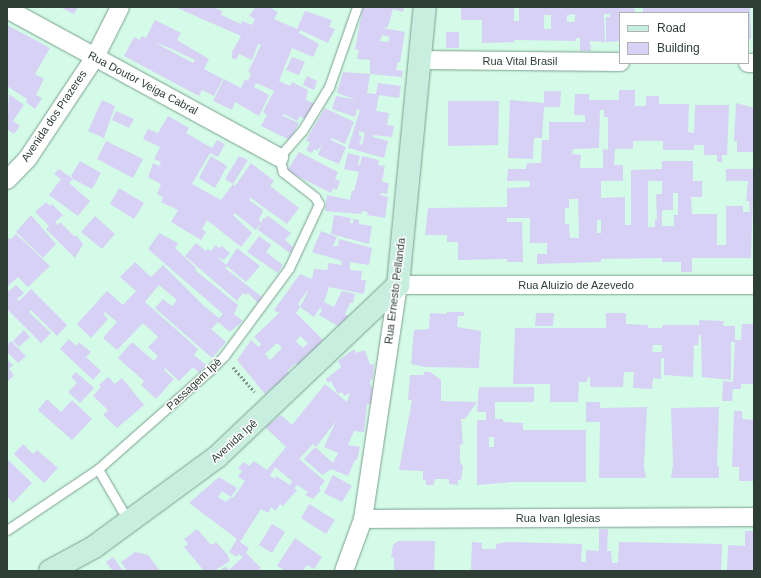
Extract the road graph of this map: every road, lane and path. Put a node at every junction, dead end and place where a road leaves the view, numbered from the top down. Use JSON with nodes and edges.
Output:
{"nodes":[{"id":1,"x":120,"y":7,"type":"edge"},
{"id":2,"x":357,"y":7,"type":"edge"},
{"id":3,"x":425,"y":7,"type":"edge"},
{"id":4,"x":7,"y":9,"type":"edge"},
{"id":5,"x":95,"y":57,"type":"junction"},
{"id":6,"x":420,"y":60,"type":"junction"},
{"id":7,"x":619,"y":62,"type":"edge"},
{"id":8,"x":279,"y":157,"type":"junction"},
{"id":9,"x":7,"y":180,"type":"edge"},
{"id":10,"x":398,"y":285,"type":"junction"},
{"id":11,"x":754,"y":285,"type":"edge"},
{"id":12,"x":224,"y":356,"type":"junction"},
{"id":13,"x":270,"y":409,"type":"junction"},
{"id":14,"x":98,"y":469,"type":"junction"},
{"id":15,"x":754,"y":517,"type":"edge"},
{"id":16,"x":363,"y":519,"type":"junction"},
{"id":17,"x":129,"y":522,"type":"junction"},
{"id":18,"x":7,"y":530,"type":"edge"},
{"id":19,"x":50,"y":571,"type":"edge"},
{"id":20,"x":344,"y":571,"type":"edge"}],
"edges":[{"from":1,"to":5,"type":"street","name":"Avenida dos Prazeres"},
{"from":2,"to":8,"type":"lane"},
{"from":3,"to":6,"type":"main road","name":"Rua Ernesto Pellanda"},
{"from":4,"to":5,"type":"street","name":"Rua Doutor Veiga Cabral"},
{"from":5,"to":8,"type":"street","name":"Rua Doutor Veiga Cabral"},
{"from":5,"to":9,"type":"street","name":"Avenida dos Prazeres"},
{"from":6,"to":7,"type":"street","name":"Rua Vital Brasil"},
{"from":6,"to":10,"type":"main road","name":"Rua Ernesto Pellanda"},
{"from":8,"to":12,"type":"lane","name":"Passagem Ipê"},
{"from":10,"to":11,"type":"street","name":"Rua Aluizio de Azevedo"},
{"from":10,"to":13,"type":"main road","name":"Avenida Ipê"},
{"from":10,"to":16,"type":"street","name":"Rua Ernesto Pellanda"},
{"from":12,"to":13,"type":"path"},
{"from":12,"to":14,"type":"lane","name":"Passagem Ipê"},
{"from":13,"to":17,"type":"main road","name":"Avenida Ipê"},
{"from":14,"to":17,"type":"lane"},
{"from":14,"to":18,"type":"lane","name":"Passagem Ipê"},
{"from":15,"to":16,"type":"street","name":"Rua Ivan Iglesias"},
{"from":16,"to":20,"type":"street","name":"Rua Ernesto Pellanda"},
{"from":17,"to":19,"type":"main road","name":"Avenida Ipê"}]}
